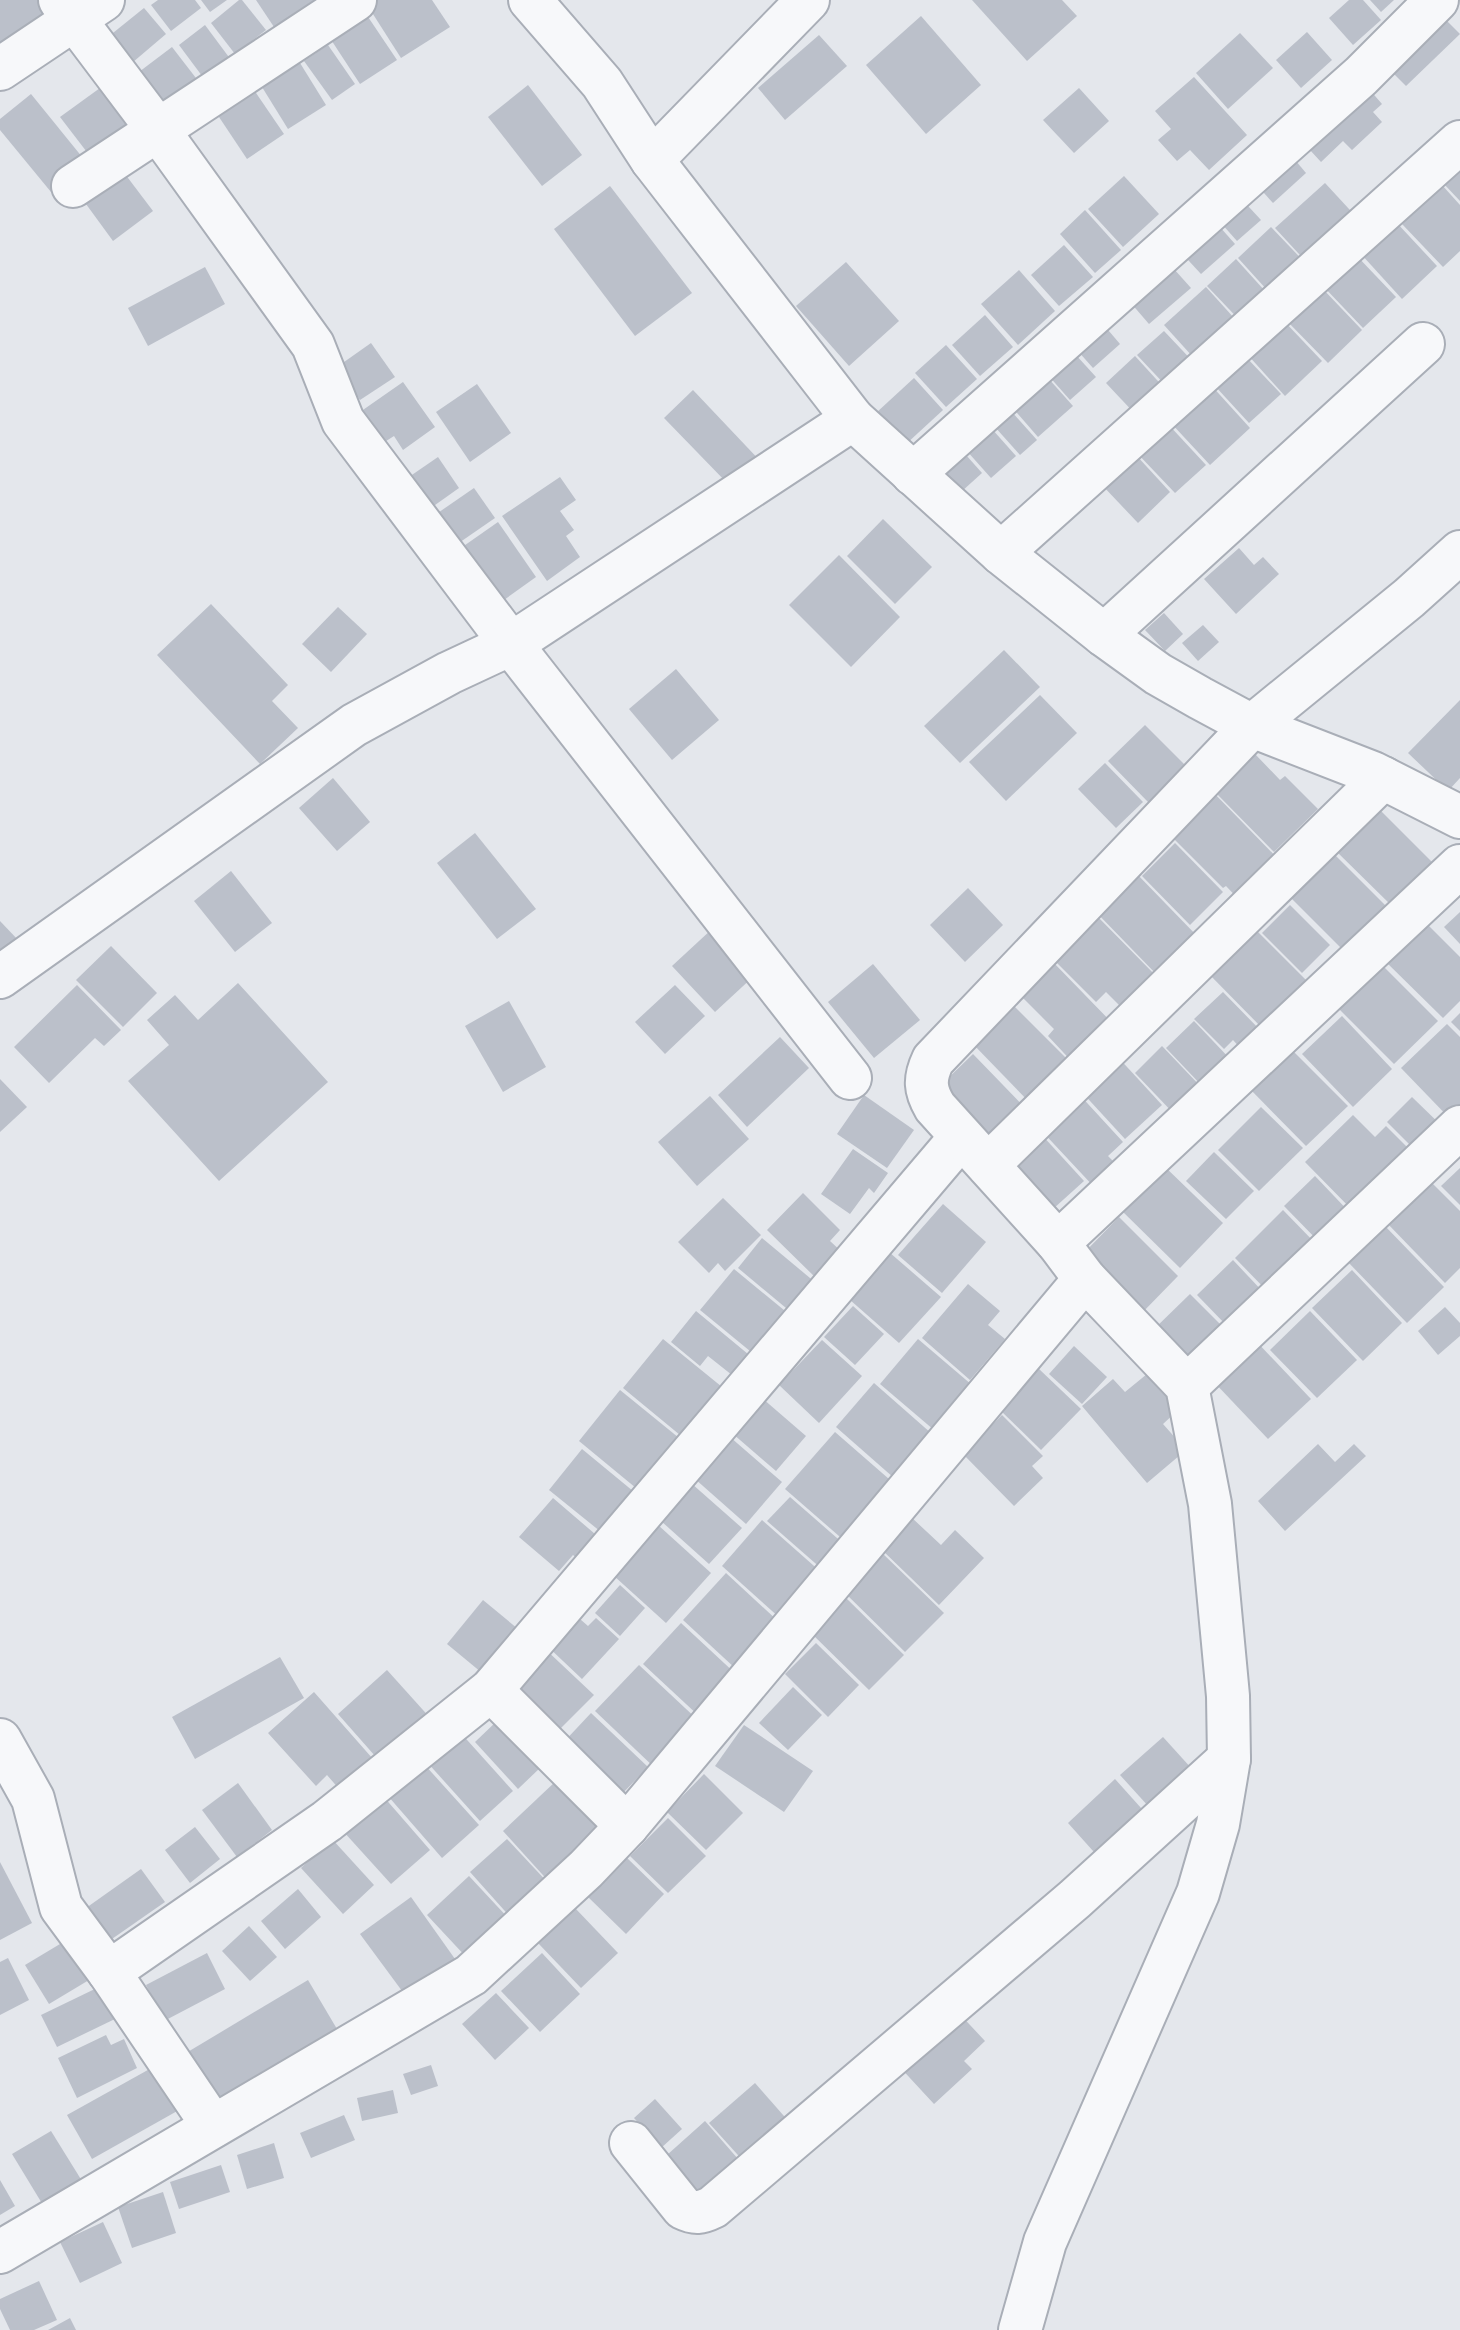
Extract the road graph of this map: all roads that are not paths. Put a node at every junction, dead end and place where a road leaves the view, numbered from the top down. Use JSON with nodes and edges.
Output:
{"nodes":[{"id":1,"x":355,"y":0,"type":"edge"},
{"id":2,"x":530,"y":0,"type":"edge"},
{"id":3,"x":808,"y":0,"type":"edge"},
{"id":4,"x":1437,"y":0,"type":"edge"},
{"id":5,"x":79,"y":7,"type":"edge"},
{"id":6,"x":0,"y":69,"type":"edge"},
{"id":7,"x":158,"y":130,"type":"junction"},
{"id":8,"x":1460,"y":142,"type":"edge"},
{"id":9,"x":652,"y":160,"type":"junction"},
{"id":10,"x":73,"y":186,"type":"dead end"},
{"id":11,"x":1423,"y":344,"type":"dead end"},
{"id":12,"x":853,"y":419,"type":"junction"},
{"id":13,"x":913,"y":474,"type":"junction"},
{"id":14,"x":1460,"y":552,"type":"edge"},
{"id":15,"x":1001,"y":553,"type":"junction"},
{"id":16,"x":1104,"y":635,"type":"junction"},
{"id":17,"x":511,"y":644,"type":"junction"},
{"id":18,"x":1252,"y":726,"type":"junction"},
{"id":19,"x":1383,"y":778,"type":"junction"},
{"id":20,"x":1460,"y":817,"type":"edge"},
{"id":21,"x":1460,"y":866,"type":"edge"},
{"id":22,"x":0,"y":977,"type":"edge"},
{"id":23,"x":850,"y":1078,"type":"dead end"},
{"id":24,"x":1460,"y":1127,"type":"edge"},
{"id":25,"x":974,"y":1151,"type":"junction"},
{"id":26,"x":1058,"y":1243,"type":"junction"},
{"id":27,"x":1085,"y":1279,"type":"junction"},
{"id":28,"x":1187,"y":1386,"type":"junction"},
{"id":29,"x":491,"y":1690,"type":"junction"},
{"id":30,"x":0,"y":1740,"type":"edge"},
{"id":31,"x":1229,"y":1759,"type":"junction"},
{"id":32,"x":16,"y":1808,"type":"edge"},
{"id":33,"x":627,"y":1826,"type":"junction"},
{"id":34,"x":109,"y":1972,"type":"junction"},
{"id":35,"x":213,"y":2126,"type":"junction"},
{"id":36,"x":631,"y":2143,"type":"dead end"},
{"id":37,"x":0,"y":2252,"type":"edge"},
{"id":38,"x":1020,"y":2330,"type":"edge"}],
"edges":[{"from":1,"to":7,"type":"street"},
{"from":2,"to":9,"type":"street"},
{"from":3,"to":9,"type":"street"},
{"from":4,"to":13,"type":"street"},
{"from":5,"to":6,"type":"street"},
{"from":5,"to":7,"type":"street"},
{"from":7,"to":10,"type":"street"},
{"from":7,"to":17,"type":"street"},
{"from":8,"to":15,"type":"street"},
{"from":9,"to":12,"type":"street"},
{"from":11,"to":16,"type":"street"},
{"from":12,"to":13,"type":"street"},
{"from":12,"to":17,"type":"street"},
{"from":13,"to":15,"type":"street"},
{"from":14,"to":18,"type":"street"},
{"from":15,"to":16,"type":"street"},
{"from":16,"to":18,"type":"street"},
{"from":17,"to":22,"type":"street"},
{"from":17,"to":23,"type":"street"},
{"from":18,"to":19,"type":"street"},
{"from":18,"to":25,"type":"street"},
{"from":19,"to":20,"type":"street"},
{"from":19,"to":25,"type":"street"},
{"from":21,"to":26,"type":"street"},
{"from":24,"to":28,"type":"street"},
{"from":25,"to":26,"type":"street"},
{"from":25,"to":29,"type":"street"},
{"from":26,"to":27,"type":"street"},
{"from":27,"to":28,"type":"street"},
{"from":27,"to":33,"type":"street"},
{"from":28,"to":31,"type":"street"},
{"from":29,"to":33,"type":"street"},
{"from":29,"to":34,"type":"street"},
{"from":30,"to":32,"type":"street"},
{"from":31,"to":36,"type":"street"},
{"from":31,"to":38,"type":"street"},
{"from":32,"to":34,"type":"street"},
{"from":33,"to":35,"type":"street"},
{"from":34,"to":35,"type":"street"},
{"from":35,"to":37,"type":"street"}]}
